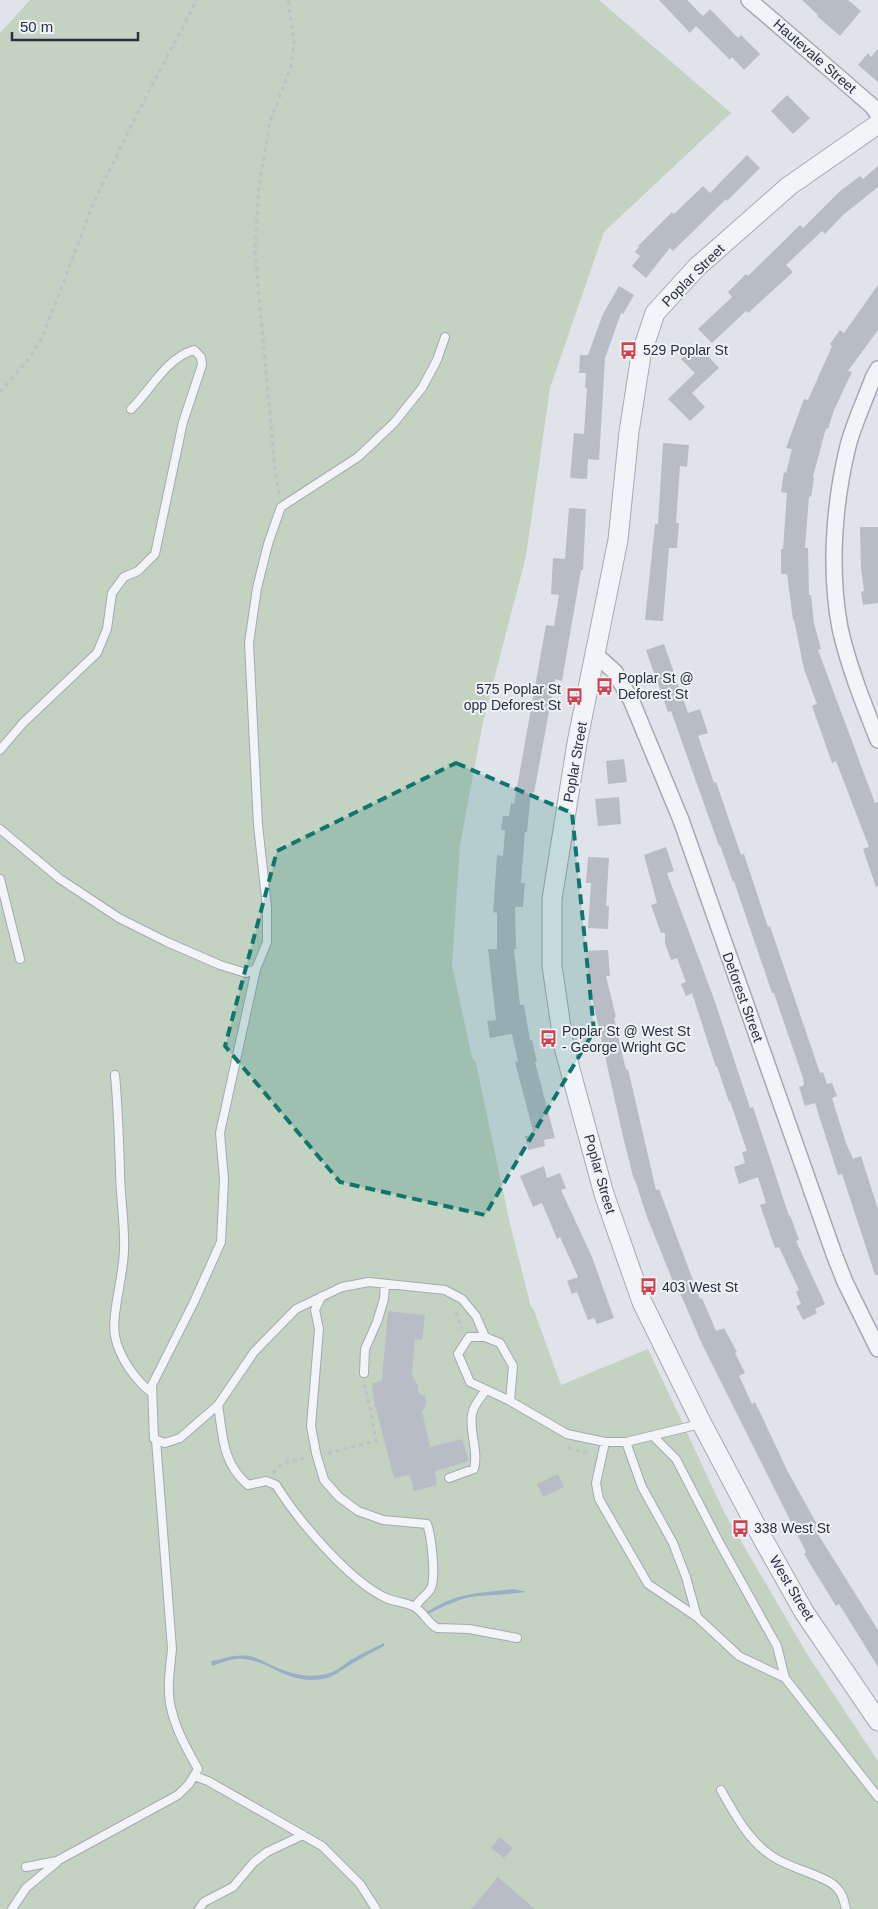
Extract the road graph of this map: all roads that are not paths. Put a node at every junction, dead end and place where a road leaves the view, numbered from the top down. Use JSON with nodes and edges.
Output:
{"nodes":[{"id":1,"x":749,"y":0,"type":"edge"},
{"id":2,"x":878,"y":114,"type":"edge"},
{"id":3,"x":878,"y":124,"type":"edge"},
{"id":4,"x":445,"y":337,"type":"dead end"},
{"id":5,"x":878,"y":369,"type":"edge"},
{"id":6,"x":131,"y":410,"type":"dead end"},
{"id":7,"x":595,"y":654,"type":"junction"},
{"id":8,"x":878,"y":740,"type":"edge"},
{"id":9,"x":1,"y":750,"type":"edge"},
{"id":10,"x":0,"y":829,"type":"edge"},
{"id":11,"x":0,"y":878,"type":"edge"},
{"id":12,"x":20,"y":959,"type":"dead end"},
{"id":13,"x":256,"y":969,"type":"junction"},
{"id":14,"x":115,"y":1075,"type":"dead end"},
{"id":15,"x":385,"y":1284,"type":"junction"},
{"id":16,"x":321,"y":1297,"type":"junction"},
{"id":17,"x":486,"y":1337,"type":"junction"},
{"id":18,"x":878,"y":1349,"type":"edge"},
{"id":19,"x":364,"y":1373,"type":"road end"},
{"id":20,"x":486,"y":1390,"type":"junction"},
{"id":21,"x":152,"y":1393,"type":"junction"},
{"id":22,"x":510,"y":1401,"type":"junction"},
{"id":23,"x":218,"y":1404,"type":"junction"},
{"id":24,"x":702,"y":1424,"type":"junction"},
{"id":25,"x":654,"y":1437,"type":"junction"},
{"id":26,"x":156,"y":1440,"type":"junction"},
{"id":27,"x":605,"y":1442,"type":"junction"},
{"id":28,"x":626,"y":1442,"type":"junction"},
{"id":29,"x":450,"y":1478,"type":"dead end"},
{"id":30,"x":415,"y":1607,"type":"junction"},
{"id":31,"x":697,"y":1617,"type":"junction"},
{"id":32,"x":518,"y":1638,"type":"dead end"},
{"id":33,"x":785,"y":1678,"type":"junction"},
{"id":34,"x":878,"y":1721,"type":"edge"},
{"id":35,"x":194,"y":1776,"type":"junction"},
{"id":36,"x":721,"y":1790,"type":"dead end"},
{"id":37,"x":878,"y":1797,"type":"edge"},
{"id":38,"x":303,"y":1835,"type":"junction"},
{"id":39,"x":57,"y":1861,"type":"junction"},
{"id":40,"x":26,"y":1868,"type":"dead end"},
{"id":41,"x":12,"y":1909,"type":"edge"},
{"id":42,"x":199,"y":1909,"type":"edge"},
{"id":43,"x":376,"y":1909,"type":"edge"},
{"id":44,"x":846,"y":1909,"type":"edge"}],
"edges":[{"from":1,"to":2,"type":"street","name":"Hautevale Street"},
{"from":3,"to":7,"type":"street","name":"Poplar Street"},
{"from":4,"to":13,"type":"lane"},
{"from":5,"to":8,"type":"street"},
{"from":6,"to":9,"type":"lane"},
{"from":7,"to":18,"type":"street","name":"Deforest Street"},
{"from":7,"to":24,"type":"street","name":"Poplar Street"},
{"from":10,"to":13,"type":"lane"},
{"from":11,"to":12,"type":"lane"},
{"from":13,"to":21,"type":"lane"},
{"from":14,"to":21,"type":"lane"},
{"from":15,"to":16,"type":"lane"},
{"from":15,"to":17,"type":"lane"},
{"from":15,"to":19,"type":"lane"},
{"from":16,"to":23,"type":"lane"},
{"from":16,"to":30,"type":"lane"},
{"from":17,"to":20,"type":"lane"},
{"from":17,"to":22,"type":"lane"},
{"from":20,"to":22,"type":"lane"},
{"from":20,"to":29,"type":"lane"},
{"from":21,"to":26,"type":"lane"},
{"from":22,"to":27,"type":"lane"},
{"from":23,"to":26,"type":"lane"},
{"from":23,"to":30,"type":"lane"},
{"from":24,"to":25,"type":"lane"},
{"from":24,"to":34,"type":"street","name":"West Street"},
{"from":25,"to":28,"type":"lane"},
{"from":25,"to":33,"type":"lane"},
{"from":26,"to":35,"type":"lane"},
{"from":27,"to":28,"type":"lane"},
{"from":27,"to":31,"type":"lane"},
{"from":28,"to":31,"type":"lane"},
{"from":30,"to":32,"type":"lane"},
{"from":31,"to":33,"type":"lane"},
{"from":33,"to":37,"type":"lane"},
{"from":35,"to":38,"type":"lane"},
{"from":35,"to":39,"type":"lane"},
{"from":36,"to":44,"type":"lane"},
{"from":38,"to":42,"type":"lane"},
{"from":38,"to":43,"type":"lane"},
{"from":39,"to":40,"type":"lane"},
{"from":39,"to":41,"type":"lane"}]}
